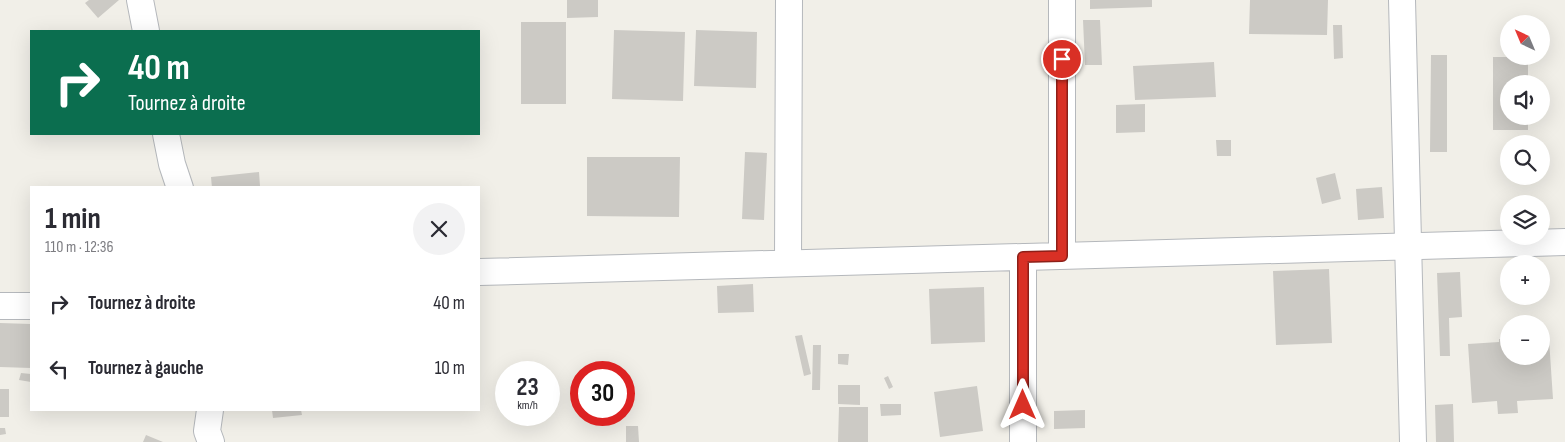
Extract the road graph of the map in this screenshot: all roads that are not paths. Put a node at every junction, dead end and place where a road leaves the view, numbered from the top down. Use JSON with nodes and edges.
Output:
{"nodes":[{"id":1,"x":140,"y":0,"type":"edge"},
{"id":2,"x":789,"y":0,"type":"edge"},
{"id":3,"x":1062,"y":0,"type":"edge"},
{"id":4,"x":1402,"y":0,"type":"edge"},
{"id":5,"x":146,"y":30,"type":"edge"},
{"id":6,"x":166,"y":135,"type":"edge"},
{"id":7,"x":179,"y":186,"type":"edge"},
{"id":8,"x":1565,"y":242,"type":"edge"},
{"id":9,"x":1408,"y":246,"type":"junction"},
{"id":10,"x":1062,"y":256,"type":"junction"},
{"id":11,"x":1023,"y":257,"type":"junction"},
{"id":12,"x":788,"y":263,"type":"junction"},
{"id":13,"x":480,"y":272,"type":"edge"},
{"id":14,"x":0,"y":306,"type":"edge"},
{"id":15,"x":30,"y":306,"type":"edge"},
{"id":16,"x":210,"y":411,"type":"edge"},
{"id":17,"x":211,"y":442,"type":"edge"},
{"id":18,"x":1023,"y":442,"type":"edge"},
{"id":19,"x":1413,"y":442,"type":"edge"}],
"edges":[{"from":1,"to":5,"type":"street"},
{"from":2,"to":12,"type":"street"},
{"from":3,"to":10,"type":"street"},
{"from":4,"to":9,"type":"street"},
{"from":6,"to":7,"type":"street"},
{"from":8,"to":9,"type":"street"},
{"from":9,"to":10,"type":"street"},
{"from":9,"to":19,"type":"street"},
{"from":10,"to":11,"type":"street"},
{"from":11,"to":12,"type":"street"},
{"from":11,"to":18,"type":"street"},
{"from":12,"to":13,"type":"street"},
{"from":14,"to":15,"type":"street"},
{"from":16,"to":17,"type":"street"}]}
